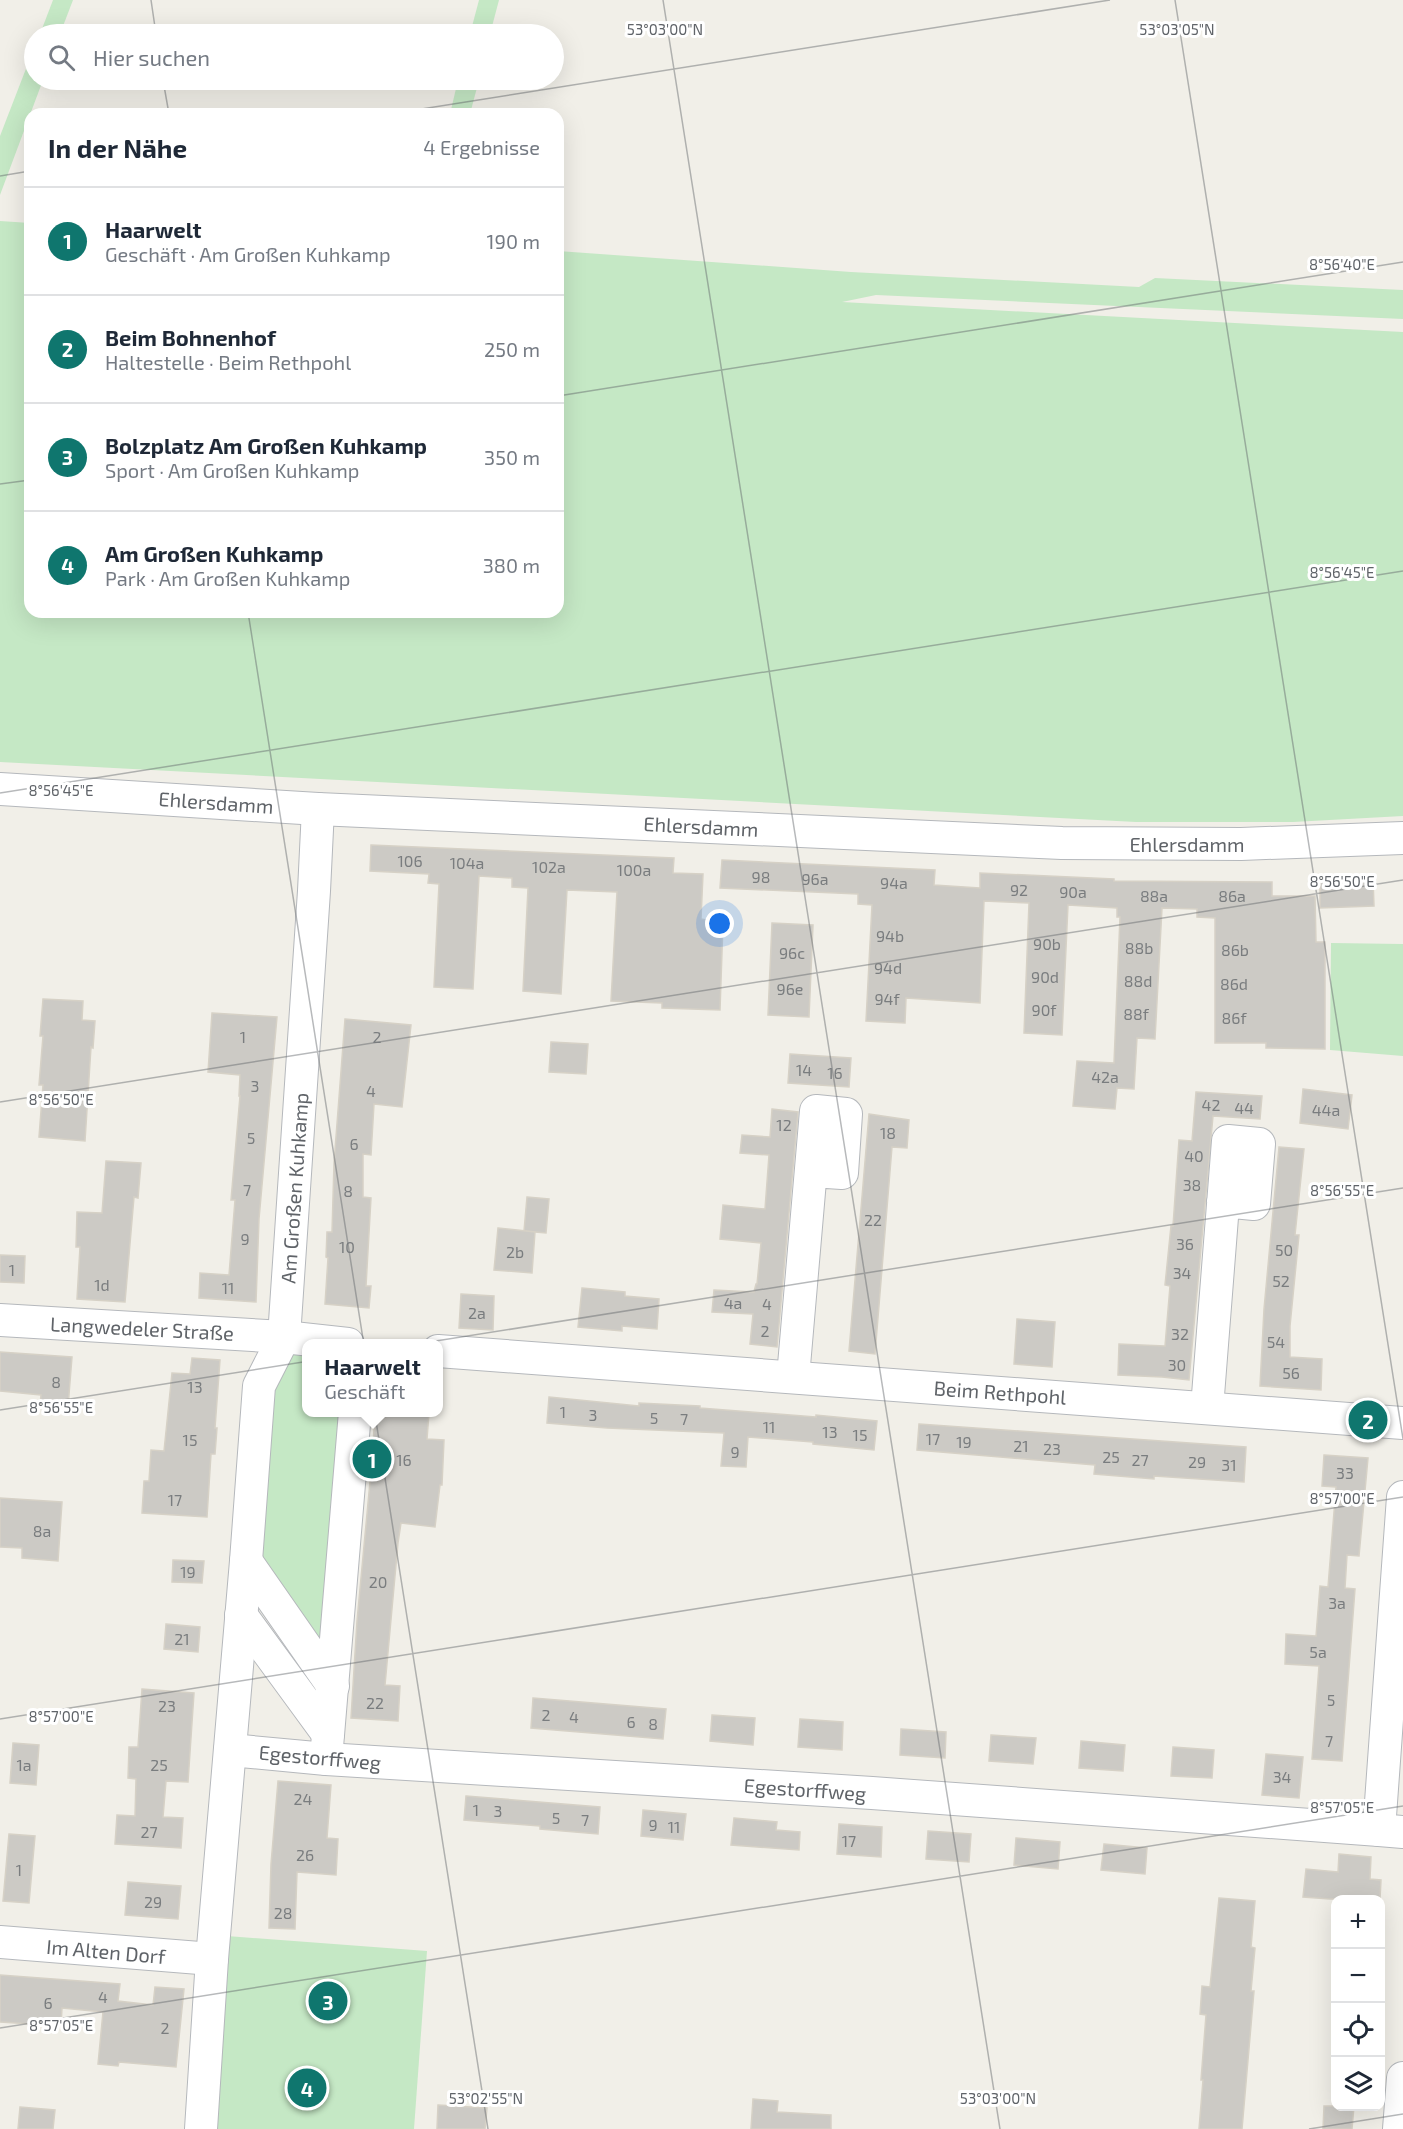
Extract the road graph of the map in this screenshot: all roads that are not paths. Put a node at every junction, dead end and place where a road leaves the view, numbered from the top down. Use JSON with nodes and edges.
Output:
{"nodes":[{"id":1,"x":0,"y":789,"type":"edge"},
{"id":2,"x":318,"y":809,"type":"junction"},
{"id":3,"x":1403,"y":838,"type":"edge"},
{"id":4,"x":812,"y":1171,"type":"dead end"},
{"id":5,"x":1223,"y":1201,"type":"dead end"},
{"id":6,"x":0,"y":1320,"type":"edge"},
{"id":7,"x":284,"y":1336,"type":"junction"},
{"id":8,"x":308,"y":1339,"type":"edge"},
{"id":9,"x":443,"y":1351,"type":"edge"},
{"id":10,"x":793,"y":1377,"type":"junction"},
{"id":11,"x":1207,"y":1408,"type":"junction"},
{"id":12,"x":356,"y":1417,"type":"edge"},
{"id":13,"x":1403,"y":1423,"type":"edge"},
{"id":14,"x":1403,"y":1497,"type":"edge"},
{"id":15,"x":246,"y":1561,"type":"junction"},
{"id":16,"x":241,"y":1615,"type":"junction"},
{"id":17,"x":333,"y":1686,"type":"junction"},
{"id":18,"x":327,"y":1747,"type":"junction"},
{"id":19,"x":231,"y":1750,"type":"junction"},
{"id":20,"x":1391,"y":1831,"type":"edge"},
{"id":21,"x":0,"y":1942,"type":"edge"},
{"id":22,"x":212,"y":1959,"type":"junction"},
{"id":23,"x":1403,"y":2078,"type":"edge"},
{"id":24,"x":201,"y":2129,"type":"edge"},
{"id":25,"x":1399,"y":2129,"type":"edge"}],
"edges":[{"from":1,"to":2,"type":"street","name":"Ehlersdamm"},
{"from":2,"to":3,"type":"street","name":"Ehlersdamm"},
{"from":2,"to":7,"type":"street","name":"Am Großen Kuhkamp"},
{"from":4,"to":10,"type":"street"},
{"from":5,"to":11,"type":"street"},
{"from":6,"to":7,"type":"street","name":"Langwedeler Straße"},
{"from":7,"to":8,"type":"street"},
{"from":7,"to":15,"type":"street","name":"Am Großen Kuhkamp"},
{"from":9,"to":10,"type":"street","name":"Beim Rethpohl"},
{"from":10,"to":11,"type":"street","name":"Beim Rethpohl"},
{"from":11,"to":13,"type":"street","name":"Beim Rethpohl"},
{"from":12,"to":17,"type":"street"},
{"from":14,"to":20,"type":"street"},
{"from":15,"to":16,"type":"street","name":"Am Großen Kuhkamp"},
{"from":15,"to":17,"type":"street"},
{"from":16,"to":18,"type":"street"},
{"from":16,"to":19,"type":"street","name":"Am Großen Kuhkamp"},
{"from":17,"to":18,"type":"street"},
{"from":18,"to":19,"type":"street","name":"Egestorffweg"},
{"from":18,"to":20,"type":"street","name":"Egestorffweg"},
{"from":19,"to":22,"type":"street","name":"Am Großen Kuhkamp"},
{"from":21,"to":22,"type":"street","name":"Im Alten Dorf"},
{"from":22,"to":24,"type":"street","name":"Am Großen Kuhkamp"},
{"from":23,"to":25,"type":"street"}]}
